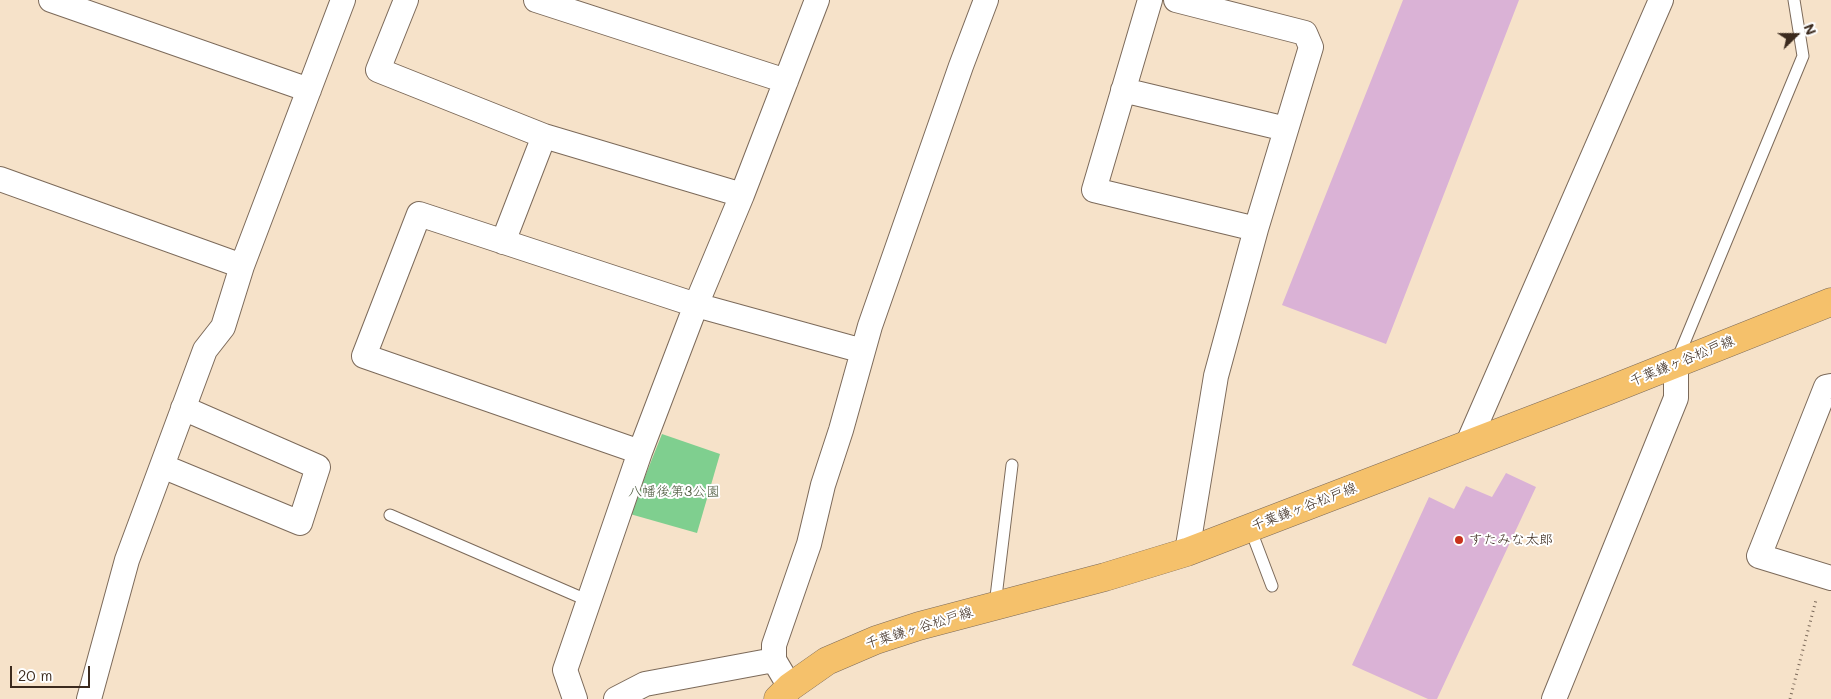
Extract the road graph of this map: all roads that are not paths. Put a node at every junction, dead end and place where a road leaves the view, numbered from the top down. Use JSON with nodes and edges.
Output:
{"nodes":[{"id":1,"x":51,"y":0,"type":"edge"},
{"id":2,"x":343,"y":0,"type":"edge"},
{"id":3,"x":406,"y":0,"type":"edge"},
{"id":4,"x":536,"y":0,"type":"edge"},
{"id":5,"x":817,"y":0,"type":"edge"},
{"id":6,"x":986,"y":0,"type":"edge"},
{"id":7,"x":1150,"y":0,"type":"edge"},
{"id":8,"x":1176,"y":0,"type":"edge"},
{"id":9,"x":1661,"y":0,"type":"edge"},
{"id":10,"x":1794,"y":0,"type":"edge"},
{"id":11,"x":786,"y":81,"type":"junction"},
{"id":12,"x":309,"y":90,"type":"junction"},
{"id":13,"x":1124,"y":90,"type":"junction"},
{"id":14,"x":1286,"y":129,"type":"junction"},
{"id":15,"x":544,"y":136,"type":"junction"},
{"id":16,"x":0,"y":179,"type":"edge"},
{"id":17,"x":742,"y":195,"type":"junction"},
{"id":18,"x":1256,"y":229,"type":"junction"},
{"id":19,"x":503,"y":242,"type":"junction"},
{"id":20,"x":242,"y":266,"type":"junction"},
{"id":21,"x":1831,"y":302,"type":"edge"},
{"id":22,"x":696,"y":305,"type":"junction"},
{"id":23,"x":864,"y":350,"type":"junction"},
{"id":24,"x":1676,"y":364,"type":"junction"},
{"id":25,"x":1831,"y":386,"type":"edge"},
{"id":26,"x":184,"y":408,"type":"junction"},
{"id":27,"x":1468,"y":443,"type":"junction"},
{"id":28,"x":640,"y":452,"type":"junction"},
{"id":29,"x":1012,"y":465,"type":"dead end"},
{"id":30,"x":162,"y":466,"type":"junction"},
{"id":31,"x":390,"y":515,"type":"dead end"},
{"id":32,"x":1250,"y":528,"type":"junction"},
{"id":33,"x":1187,"y":552,"type":"junction"},
{"id":34,"x":1827,"y":576,"type":"edge"},
{"id":35,"x":1272,"y":586,"type":"dead end"},
{"id":36,"x":589,"y":601,"type":"junction"},
{"id":37,"x":995,"y":605,"type":"junction"},
{"id":38,"x":774,"y":660,"type":"junction"},
{"id":39,"x":784,"y":693,"type":"edge"},
{"id":40,"x":89,"y":699,"type":"edge"},
{"id":41,"x":575,"y":699,"type":"edge"},
{"id":42,"x":616,"y":699,"type":"edge"},
{"id":43,"x":1554,"y":699,"type":"edge"}],
"edges":[{"from":1,"to":12,"type":"street"},
{"from":2,"to":12,"type":"street"},
{"from":3,"to":15,"type":"street"},
{"from":4,"to":11,"type":"street"},
{"from":5,"to":11,"type":"street"},
{"from":6,"to":23,"type":"street"},
{"from":7,"to":13,"type":"street"},
{"from":8,"to":14,"type":"street"},
{"from":9,"to":27,"type":"street"},
{"from":10,"to":24,"type":"lane"},
{"from":11,"to":17,"type":"street"},
{"from":12,"to":20,"type":"street"},
{"from":13,"to":14,"type":"street"},
{"from":13,"to":18,"type":"street"},
{"from":14,"to":18,"type":"street"},
{"from":15,"to":17,"type":"street"},
{"from":15,"to":19,"type":"street"},
{"from":16,"to":20,"type":"street"},
{"from":17,"to":22,"type":"street"},
{"from":18,"to":33,"type":"street"},
{"from":19,"to":22,"type":"street"},
{"from":19,"to":28,"type":"street"},
{"from":20,"to":26,"type":"street"},
{"from":21,"to":24,"type":"main road","name":"千葉鎌ヶ谷松戸線"},
{"from":22,"to":23,"type":"street"},
{"from":22,"to":28,"type":"street"},
{"from":23,"to":38,"type":"street"},
{"from":24,"to":27,"type":"main road","name":"千葉鎌ヶ谷松戸線"},
{"from":24,"to":43,"type":"street"},
{"from":25,"to":34,"type":"street"},
{"from":26,"to":30,"type":"street"},
{"from":26,"to":30,"type":"street"},
{"from":27,"to":32,"type":"main road","name":"千葉鎌ヶ谷松戸線"},
{"from":28,"to":36,"type":"street"},
{"from":29,"to":37,"type":"lane"},
{"from":30,"to":40,"type":"street"},
{"from":31,"to":36,"type":"lane"},
{"from":32,"to":33,"type":"main road","name":"千葉鎌ヶ谷松戸線"},
{"from":32,"to":35,"type":"lane"},
{"from":33,"to":37,"type":"main road","name":"千葉鎌ヶ谷松戸線"},
{"from":36,"to":41,"type":"street"},
{"from":37,"to":39,"type":"main road","name":"千葉鎌ヶ谷松戸線"},
{"from":38,"to":39,"type":"street"},
{"from":38,"to":42,"type":"street"}]}
